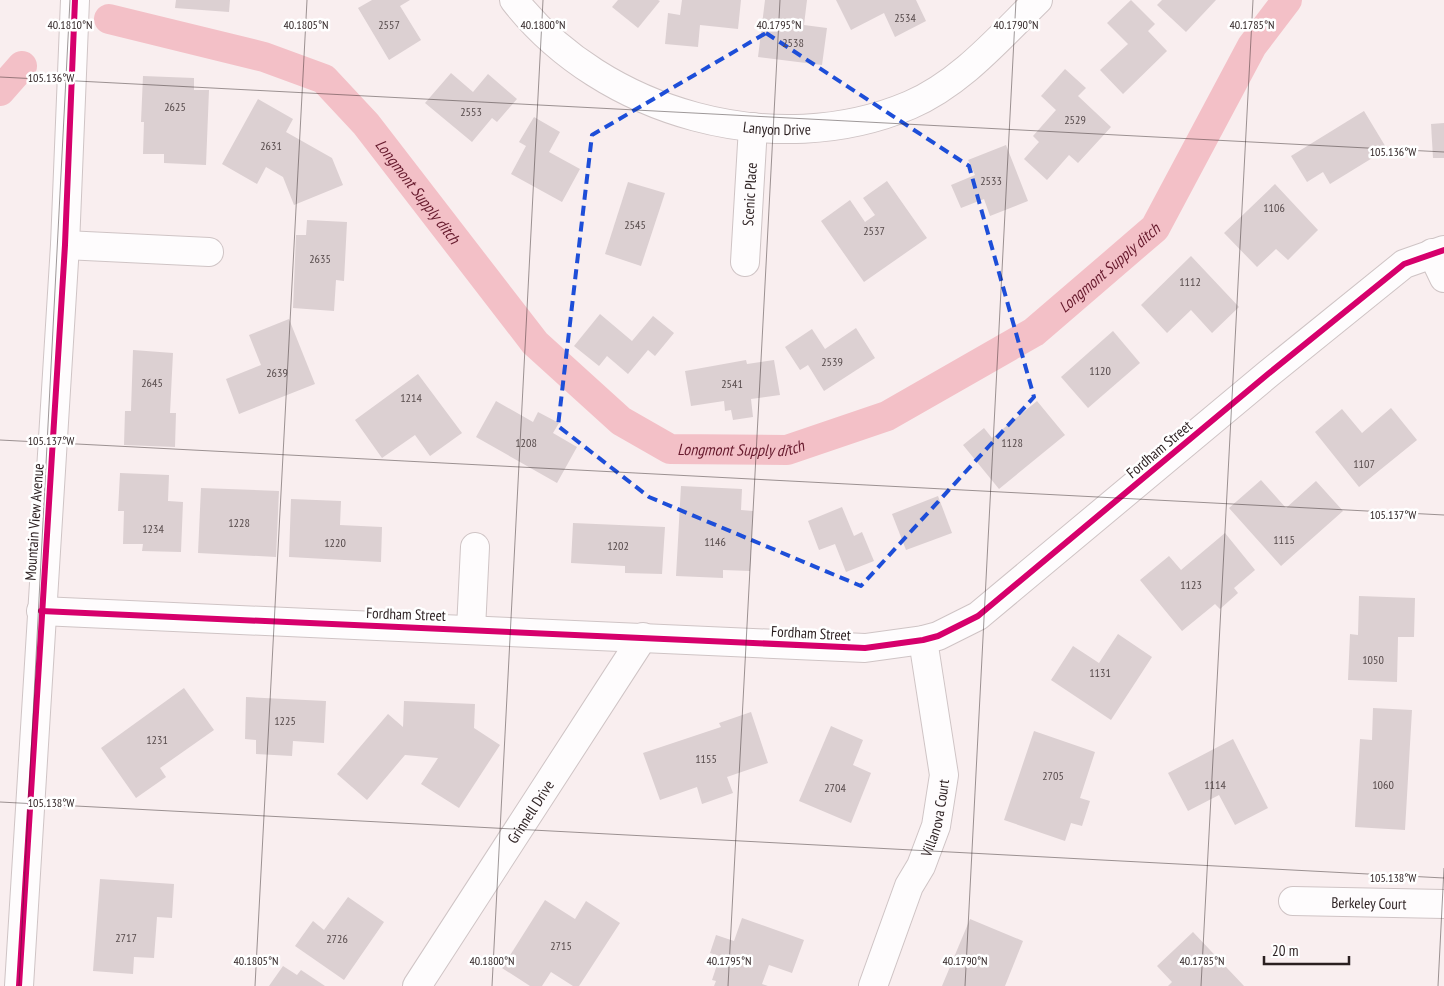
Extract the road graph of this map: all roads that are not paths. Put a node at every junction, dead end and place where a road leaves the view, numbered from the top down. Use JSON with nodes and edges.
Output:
{"nodes":[{"id":1,"x":75,"y":0,"type":"edge"},
{"id":2,"x":514,"y":0,"type":"edge"},
{"id":3,"x":1038,"y":0,"type":"edge"},
{"id":4,"x":753,"y":128,"type":"junction"},
{"id":5,"x":65,"y":244,"type":"junction"},
{"id":6,"x":1438,"y":251,"type":"edge"},
{"id":7,"x":208,"y":252,"type":"dead end"},
{"id":8,"x":745,"y":262,"type":"dead end"},
{"id":9,"x":1444,"y":278,"type":"edge"},
{"id":10,"x":475,"y":547,"type":"dead end"},
{"id":11,"x":41,"y":611,"type":"junction"},
{"id":12,"x":471,"y":629,"type":"junction"},
{"id":13,"x":643,"y":637,"type":"junction"},
{"id":14,"x":923,"y":640,"type":"junction"},
{"id":15,"x":1293,"y":901,"type":"dead end"},
{"id":16,"x":1444,"y":904,"type":"edge"},
{"id":17,"x":19,"y":986,"type":"edge"},
{"id":18,"x":417,"y":986,"type":"edge"},
{"id":19,"x":873,"y":986,"type":"edge"}],
"edges":[{"from":1,"to":5,"type":"street","name":"Mountain View Avenue"},
{"from":2,"to":4,"type":"street","name":"Lanyon Drive"},
{"from":3,"to":4,"type":"street","name":"Lanyon Drive"},
{"from":4,"to":8,"type":"street","name":"Scenic Place"},
{"from":5,"to":7,"type":"street"},
{"from":5,"to":11,"type":"street","name":"Mountain View Avenue"},
{"from":6,"to":9,"type":"street"},
{"from":6,"to":14,"type":"street","name":"Fordham Street"},
{"from":10,"to":12,"type":"street"},
{"from":11,"to":12,"type":"street","name":"Fordham Street"},
{"from":11,"to":17,"type":"street","name":"Mountain View Avenue"},
{"from":12,"to":13,"type":"street","name":"Fordham Street"},
{"from":13,"to":14,"type":"street","name":"Fordham Street"},
{"from":13,"to":18,"type":"street","name":"Grinnell Drive"},
{"from":14,"to":19,"type":"street","name":"Villanova Court"},
{"from":15,"to":16,"type":"street","name":"Berkeley Court"}]}
